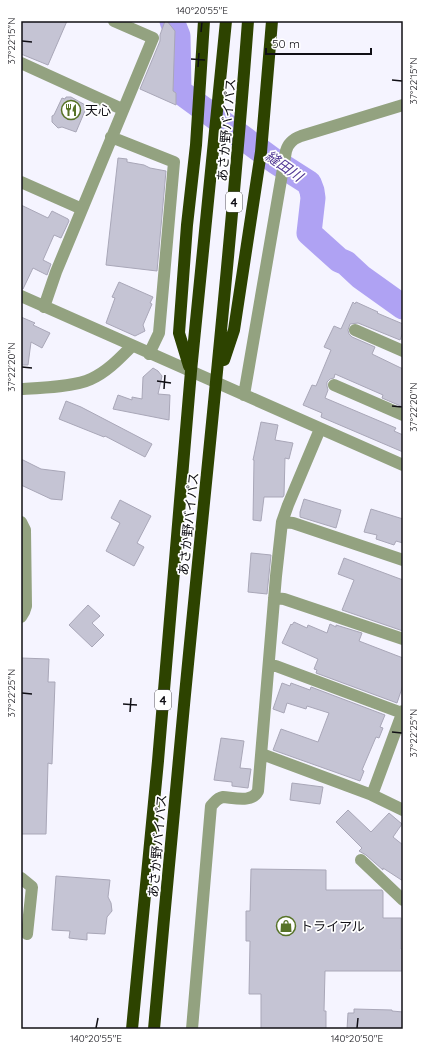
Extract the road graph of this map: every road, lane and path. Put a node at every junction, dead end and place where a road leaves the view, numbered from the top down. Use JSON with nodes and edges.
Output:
{"nodes":[{"id":1,"x":114,"y":21,"type":"edge"},
{"id":2,"x":204,"y":21,"type":"edge"},
{"id":3,"x":226,"y":21,"type":"edge"},
{"id":4,"x":248,"y":21,"type":"edge"},
{"id":5,"x":272,"y":21,"type":"edge"},
{"id":6,"x":21,"y":63,"type":"edge"},
{"id":7,"x":403,"y":104,"type":"edge"},
{"id":8,"x":122,"y":109,"type":"junction"},
{"id":9,"x":111,"y":137,"type":"junction"},
{"id":10,"x":21,"y":182,"type":"edge"},
{"id":11,"x":82,"y":209,"type":"junction"},
{"id":12,"x":21,"y":296,"type":"edge"},
{"id":13,"x":44,"y":307,"type":"junction"},
{"id":14,"x":355,"y":330,"type":"dead end"},
{"id":15,"x":132,"y":346,"type":"junction"},
{"id":16,"x":403,"y":351,"type":"edge"},
{"id":17,"x":149,"y":354,"type":"junction"},
{"id":18,"x":191,"y":371,"type":"junction"},
{"id":19,"x":217,"y":382,"type":"junction"},
{"id":20,"x":334,"y":385,"type":"dead end"},
{"id":21,"x":21,"y":389,"type":"edge"},
{"id":22,"x":244,"y":395,"type":"junction"},
{"id":23,"x":403,"y":415,"type":"edge"},
{"id":24,"x":320,"y":430,"type":"junction"},
{"id":25,"x":403,"y":465,"type":"edge"},
{"id":26,"x":21,"y":522,"type":"edge"},
{"id":27,"x":282,"y":522,"type":"junction"},
{"id":28,"x":403,"y":560,"type":"edge"},
{"id":29,"x":274,"y":598,"type":"junction"},
{"id":30,"x":21,"y":617,"type":"edge"},
{"id":31,"x":403,"y":639,"type":"edge"},
{"id":32,"x":269,"y":666,"type":"junction"},
{"id":33,"x":403,"y":712,"type":"edge"},
{"id":34,"x":262,"y":754,"type":"junction"},
{"id":35,"x":372,"y":795,"type":"junction"},
{"id":36,"x":403,"y":810,"type":"edge"},
{"id":37,"x":361,"y":860,"type":"dead end"},
{"id":38,"x":21,"y":878,"type":"edge"},
{"id":39,"x":403,"y":900,"type":"edge"},
{"id":40,"x":27,"y":934,"type":"dead end"},
{"id":41,"x":132,"y":1029,"type":"edge"},
{"id":42,"x":154,"y":1029,"type":"edge"},
{"id":43,"x":192,"y":1029,"type":"edge"}],
"edges":[{"from":1,"to":8,"type":"street"},
{"from":2,"to":18,"type":"highway"},
{"from":3,"to":18,"type":"highway","name":"あさか野バイパス","number":"4"},
{"from":4,"to":19,"type":"highway","name":"あさか野バイパス","number":"4"},
{"from":5,"to":19,"type":"highway"},
{"from":6,"to":8,"type":"street"},
{"from":7,"to":22,"type":"street"},
{"from":8,"to":9,"type":"street"},
{"from":9,"to":11,"type":"street"},
{"from":9,"to":17,"type":"street"},
{"from":10,"to":11,"type":"street"},
{"from":11,"to":13,"type":"street"},
{"from":12,"to":13,"type":"street"},
{"from":13,"to":15,"type":"street"},
{"from":14,"to":16,"type":"street"},
{"from":15,"to":17,"type":"street"},
{"from":15,"to":21,"type":"street"},
{"from":17,"to":18,"type":"street"},
{"from":18,"to":19,"type":"street"},
{"from":18,"to":41,"type":"highway","name":"あさか野バイパス","number":"4"},
{"from":19,"to":22,"type":"street"},
{"from":19,"to":42,"type":"highway","name":"あさか野バイパス","number":"4"},
{"from":20,"to":23,"type":"street"},
{"from":22,"to":24,"type":"street"},
{"from":24,"to":25,"type":"street"},
{"from":24,"to":27,"type":"street"},
{"from":26,"to":30,"type":"street"},
{"from":27,"to":28,"type":"street"},
{"from":27,"to":29,"type":"street"},
{"from":29,"to":31,"type":"street"},
{"from":29,"to":32,"type":"street"},
{"from":32,"to":33,"type":"street"},
{"from":32,"to":34,"type":"street"},
{"from":33,"to":35,"type":"street"},
{"from":34,"to":35,"type":"street"},
{"from":34,"to":43,"type":"street"},
{"from":35,"to":36,"type":"street"},
{"from":37,"to":39,"type":"street"},
{"from":38,"to":40,"type":"street"}]}
